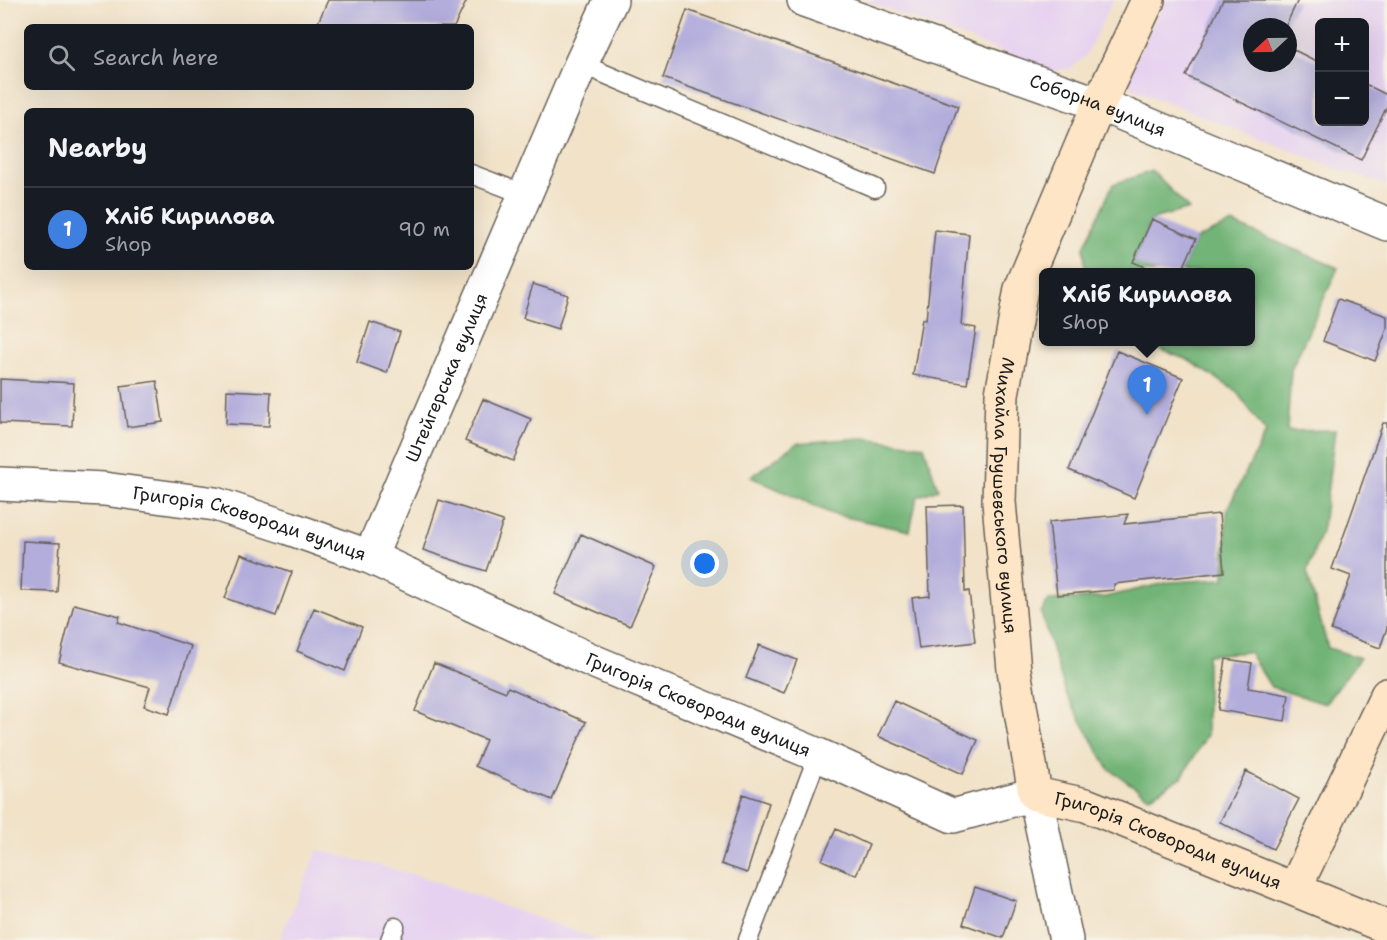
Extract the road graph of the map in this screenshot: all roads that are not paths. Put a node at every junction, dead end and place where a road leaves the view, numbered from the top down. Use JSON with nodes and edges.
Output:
{"nodes":[{"id":1,"x":611,"y":0,"type":"edge"},
{"id":2,"x":804,"y":0,"type":"edge"},
{"id":3,"x":1148,"y":0,"type":"edge"},
{"id":4,"x":581,"y":64,"type":"junction"},
{"id":5,"x":1099,"y":104,"type":"junction"},
{"id":6,"x":474,"y":175,"type":"edge"},
{"id":7,"x":875,"y":188,"type":"dead end"},
{"id":8,"x":526,"y":195,"type":"junction"},
{"id":9,"x":1387,"y":224,"type":"edge"},
{"id":10,"x":0,"y":484,"type":"edge"},
{"id":11,"x":370,"y":557,"type":"junction"},
{"id":12,"x":1387,"y":695,"type":"edge"},
{"id":13,"x":818,"y":755,"type":"junction"},
{"id":14,"x":1035,"y":794,"type":"junction"},
{"id":15,"x":1295,"y":888,"type":"junction"},
{"id":16,"x":1387,"y":927,"type":"edge"},
{"id":17,"x":748,"y":940,"type":"edge"},
{"id":18,"x":1066,"y":940,"type":"edge"}],
"edges":[{"from":1,"to":4,"type":"street","name":"Штейгерська вулиця"},
{"from":2,"to":5,"type":"street","name":"Соборна вулиця"},
{"from":3,"to":5,"type":"street","name":"Михайла Грушевського вулиця"},
{"from":4,"to":7,"type":"lane"},
{"from":4,"to":8,"type":"street","name":"Штейгерська вулиця"},
{"from":5,"to":9,"type":"street","name":"Соборна вулиця"},
{"from":5,"to":14,"type":"street","name":"Михайла Грушевського вулиця"},
{"from":6,"to":8,"type":"lane"},
{"from":8,"to":11,"type":"street","name":"Штейгерська вулиця"},
{"from":10,"to":11,"type":"street","name":"Григорія Сковороди вулиця"},
{"from":11,"to":13,"type":"street","name":"Григорія Сковороди вулиця"},
{"from":12,"to":15,"type":"street"},
{"from":13,"to":14,"type":"street","name":"Григорія Сковороди вулиця"},
{"from":13,"to":17,"type":"lane"},
{"from":14,"to":15,"type":"street","name":"Григорія Сковороди вулиця"},
{"from":14,"to":18,"type":"street","name":"Михайла Грушевського вулиця"},
{"from":15,"to":16,"type":"street","name":"Григорія Сковороди вулиця"}]}
